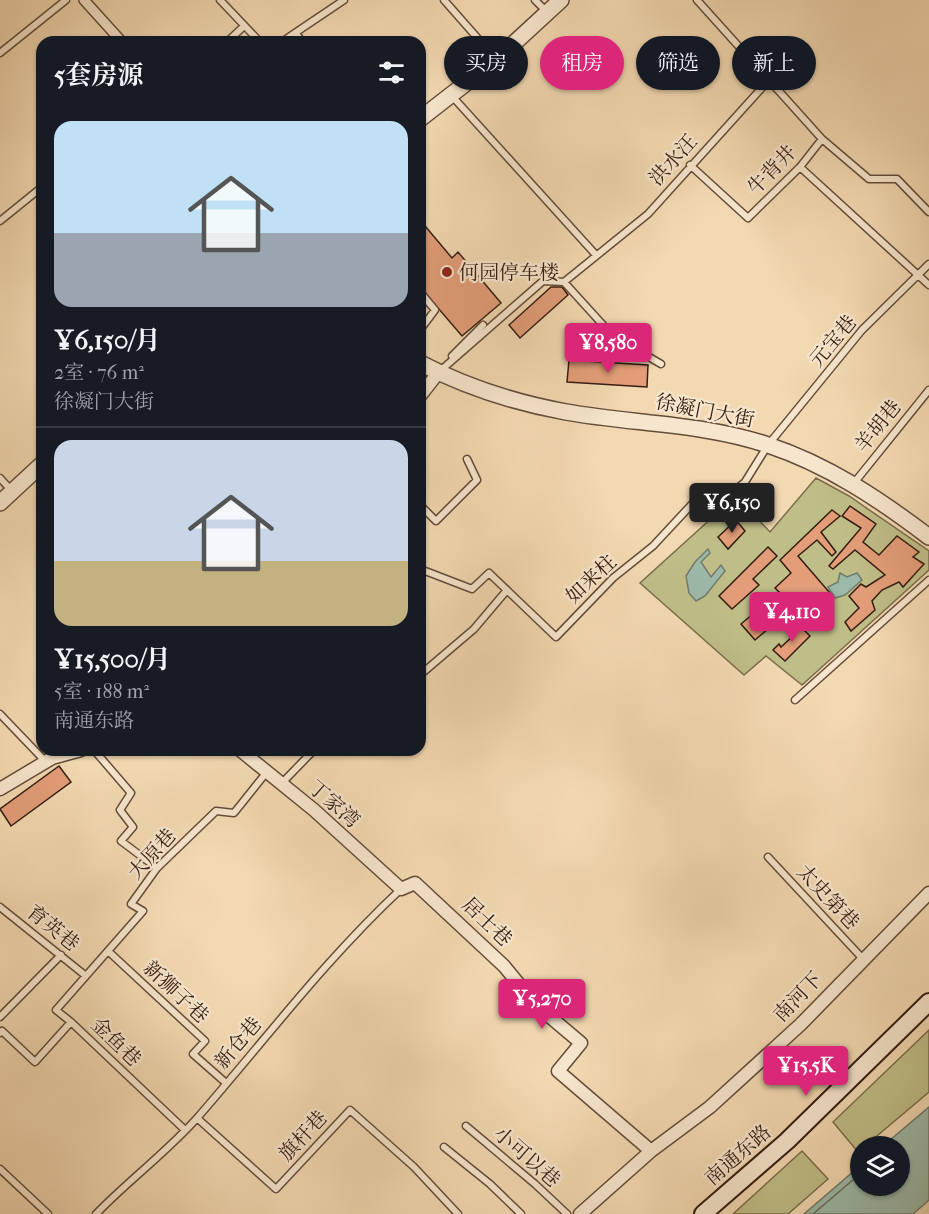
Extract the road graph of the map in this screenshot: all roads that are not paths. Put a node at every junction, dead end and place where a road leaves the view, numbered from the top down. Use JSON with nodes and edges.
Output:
{"nodes":[{"id":1,"x":66,"y":0,"type":"edge"},
{"id":2,"x":84,"y":0,"type":"edge"},
{"id":3,"x":220,"y":0,"type":"edge"},
{"id":4,"x":344,"y":0,"type":"edge"},
{"id":5,"x":444,"y":0,"type":"edge"},
{"id":6,"x":535,"y":0,"type":"edge"},
{"id":7,"x":561,"y":0,"type":"edge"},
{"id":8,"x":697,"y":0,"type":"edge"},
{"id":9,"x":548,"y":12,"type":"junction"},
{"id":10,"x":243,"y":27,"type":"junction"},
{"id":11,"x":295,"y":33,"type":"junction"},
{"id":12,"x":117,"y":36,"type":"edge"},
{"id":13,"x":233,"y":36,"type":"edge"},
{"id":14,"x":253,"y":36,"type":"edge"},
{"id":15,"x":291,"y":36,"type":"edge"},
{"id":16,"x":298,"y":36,"type":"edge"},
{"id":17,"x":476,"y":36,"type":"edge"},
{"id":18,"x":522,"y":36,"type":"edge"},
{"id":19,"x":732,"y":40,"type":"edge"},
{"id":20,"x":0,"y":53,"type":"edge"},
{"id":21,"x":455,"y":90,"type":"edge"},
{"id":22,"x":760,"y":90,"type":"edge"},
{"id":23,"x":776,"y":90,"type":"edge"},
{"id":24,"x":450,"y":94,"type":"junction"},
{"id":25,"x":426,"y":114,"type":"edge"},
{"id":26,"x":822,"y":139,"type":"junction"},
{"id":27,"x":690,"y":165,"type":"junction"},
{"id":28,"x":800,"y":167,"type":"junction"},
{"id":29,"x":36,"y":192,"type":"edge"},
{"id":30,"x":929,"y":212,"type":"edge"},
{"id":31,"x":0,"y":221,"type":"edge"},
{"id":32,"x":596,"y":255,"type":"junction"},
{"id":33,"x":929,"y":264,"type":"edge"},
{"id":34,"x":918,"y":274,"type":"junction"},
{"id":35,"x":564,"y":282,"type":"junction"},
{"id":36,"x":929,"y":285,"type":"edge"},
{"id":37,"x":426,"y":299,"type":"edge"},
{"id":38,"x":426,"y":322,"type":"edge"},
{"id":39,"x":483,"y":325,"type":"dead end"},
{"id":40,"x":661,"y":364,"type":"dead end"},
{"id":41,"x":426,"y":366,"type":"edge"},
{"id":42,"x":438,"y":373,"type":"junction"},
{"id":43,"x":426,"y":388,"type":"edge"},
{"id":44,"x":929,"y":390,"type":"edge"},
{"id":45,"x":768,"y":445,"type":"junction"},
{"id":46,"x":467,"y":459,"type":"dead end"},
{"id":47,"x":36,"y":469,"type":"edge"},
{"id":48,"x":0,"y":478,"type":"edge"},
{"id":49,"x":853,"y":484,"type":"junction"},
{"id":50,"x":12,"y":491,"type":"junction"},
{"id":51,"x":0,"y":503,"type":"edge"},
{"id":52,"x":426,"y":511,"type":"edge"},
{"id":53,"x":929,"y":537,"type":"edge"},
{"id":54,"x":426,"y":571,"type":"edge"},
{"id":55,"x":929,"y":580,"type":"edge"},
{"id":56,"x":507,"y":590,"type":"junction"},
{"id":57,"x":426,"y":670,"type":"edge"},
{"id":58,"x":795,"y":700,"type":"dead end"},
{"id":59,"x":0,"y":714,"type":"edge"},
{"id":60,"x":36,"y":752,"type":"edge"},
{"id":61,"x":40,"y":756,"type":"edge"},
{"id":62,"x":64,"y":756,"type":"edge"},
{"id":63,"x":98,"y":756,"type":"edge"},
{"id":64,"x":247,"y":756,"type":"edge"},
{"id":65,"x":308,"y":756,"type":"edge"},
{"id":66,"x":46,"y":762,"type":"junction"},
{"id":67,"x":266,"y":773,"type":"junction"},
{"id":68,"x":280,"y":784,"type":"junction"},
{"id":69,"x":0,"y":789,"type":"edge"},
{"id":70,"x":768,"y":857,"type":"dead end"},
{"id":71,"x":157,"y":868,"type":"junction"},
{"id":72,"x":401,"y":889,"type":"junction"},
{"id":73,"x":929,"y":892,"type":"edge"},
{"id":74,"x":0,"y":907,"type":"edge"},
{"id":75,"x":108,"y":951,"type":"junction"},
{"id":76,"x":61,"y":955,"type":"junction"},
{"id":77,"x":863,"y":959,"type":"junction"},
{"id":78,"x":86,"y":976,"type":"junction"},
{"id":79,"x":929,"y":1002,"type":"edge"},
{"id":80,"x":0,"y":1017,"type":"edge"},
{"id":81,"x":929,"y":1017,"type":"edge"},
{"id":82,"x":71,"y":1022,"type":"junction"},
{"id":83,"x":1,"y":1031,"type":"edge"},
{"id":84,"x":226,"y":1083,"type":"junction"},
{"id":85,"x":197,"y":1118,"type":"junction"},
{"id":86,"x":466,"y":1126,"type":"dead end"},
{"id":87,"x":185,"y":1130,"type":"junction"},
{"id":88,"x":444,"y":1147,"type":"dead end"},
{"id":89,"x":651,"y":1151,"type":"junction"},
{"id":90,"x":0,"y":1169,"type":"edge"},
{"id":91,"x":48,"y":1214,"type":"edge"},
{"id":92,"x":96,"y":1214,"type":"edge"},
{"id":93,"x":458,"y":1214,"type":"edge"},
{"id":94,"x":521,"y":1214,"type":"edge"},
{"id":95,"x":567,"y":1214,"type":"edge"},
{"id":96,"x":580,"y":1214,"type":"edge"},
{"id":97,"x":704,"y":1214,"type":"edge"},
{"id":98,"x":720,"y":1214,"type":"edge"}],
"edges":[{"from":1,"to":20,"type":"lane"},
{"from":2,"to":12,"type":"street"},
{"from":3,"to":10,"type":"lane"},
{"from":4,"to":11,"type":"lane"},
{"from":5,"to":17,"type":"lane"},
{"from":6,"to":9,"type":"lane"},
{"from":7,"to":9,"type":"street"},
{"from":8,"to":19,"type":"lane"},
{"from":9,"to":18,"type":"street"},
{"from":10,"to":13,"type":"lane"},
{"from":10,"to":14,"type":"lane"},
{"from":11,"to":15,"type":"lane"},
{"from":11,"to":16,"type":"lane"},
{"from":21,"to":24,"type":"street"},
{"from":22,"to":27,"type":"lane","name":"洪水汪"},
{"from":23,"to":26,"type":"lane"},
{"from":24,"to":25,"type":"street"},
{"from":24,"to":32,"type":"lane"},
{"from":26,"to":28,"type":"lane","name":"牛背井"},
{"from":26,"to":30,"type":"lane"},
{"from":27,"to":28,"type":"lane","name":"牛背井"},
{"from":27,"to":32,"type":"lane","name":"洪水汪"},
{"from":28,"to":34,"type":"lane"},
{"from":29,"to":31,"type":"lane"},
{"from":32,"to":35,"type":"lane","name":"洪水汪"},
{"from":33,"to":34,"type":"lane","name":"元宝巷"},
{"from":34,"to":36,"type":"lane"},
{"from":34,"to":45,"type":"lane","name":"元宝巷"},
{"from":35,"to":40,"type":"lane"},
{"from":35,"to":42,"type":"lane"},
{"from":37,"to":38,"type":"lane"},
{"from":39,"to":42,"type":"lane"},
{"from":41,"to":42,"type":"street","name":"徐凝门大街"},
{"from":42,"to":43,"type":"street"},
{"from":42,"to":45,"type":"street","name":"徐凝门大街"},
{"from":44,"to":49,"type":"lane","name":"羊胡巷"},
{"from":45,"to":49,"type":"street","name":"徐凝门大街"},
{"from":45,"to":56,"type":"lane","name":"如来柱"},
{"from":46,"to":52,"type":"lane"},
{"from":47,"to":50,"type":"street"},
{"from":48,"to":50,"type":"lane"},
{"from":49,"to":53,"type":"street","name":"徐凝门大街"},
{"from":50,"to":51,"type":"street"},
{"from":54,"to":56,"type":"lane","name":"如来柱"},
{"from":55,"to":58,"type":"lane"},
{"from":56,"to":57,"type":"lane"},
{"from":59,"to":60,"type":"lane"},
{"from":61,"to":66,"type":"lane"},
{"from":62,"to":66,"type":"street"},
{"from":63,"to":71,"type":"lane"},
{"from":64,"to":67,"type":"street","name":"丁家湾"},
{"from":65,"to":68,"type":"lane"},
{"from":66,"to":69,"type":"street"},
{"from":67,"to":68,"type":"street","name":"丁家湾"},
{"from":67,"to":71,"type":"lane","name":"大原巷"},
{"from":68,"to":72,"type":"street","name":"丁家湾"},
{"from":70,"to":77,"type":"lane","name":"太史第巷"},
{"from":71,"to":75,"type":"lane","name":"大原巷"},
{"from":72,"to":84,"type":"lane","name":"新仓巷"},
{"from":72,"to":89,"type":"street","name":"居士巷"},
{"from":73,"to":77,"type":"street","name":"南河下"},
{"from":74,"to":76,"type":"lane","name":"育英巷"},
{"from":75,"to":78,"type":"lane","name":"大原巷"},
{"from":75,"to":84,"type":"lane","name":"新狮子巷"},
{"from":76,"to":78,"type":"lane","name":"育英巷"},
{"from":76,"to":80,"type":"lane"},
{"from":77,"to":89,"type":"street","name":"南河下"},
{"from":78,"to":82,"type":"lane","name":"大原巷"},
{"from":79,"to":97,"type":"main road","name":"南通东路"},
{"from":81,"to":98,"type":"main road","name":"南通东路"},
{"from":82,"to":83,"type":"lane","name":"金鱼巷"},
{"from":82,"to":87,"type":"lane","name":"金鱼巷"},
{"from":84,"to":85,"type":"lane","name":"新仓巷"},
{"from":85,"to":87,"type":"lane","name":"新仓巷"},
{"from":85,"to":93,"type":"lane","name":"旗杆巷"},
{"from":86,"to":95,"type":"lane","name":"小可以巷"},
{"from":87,"to":92,"type":"lane","name":"新仓巷"},
{"from":88,"to":94,"type":"lane"},
{"from":89,"to":96,"type":"street","name":"南河下"},
{"from":90,"to":91,"type":"lane"}]}
